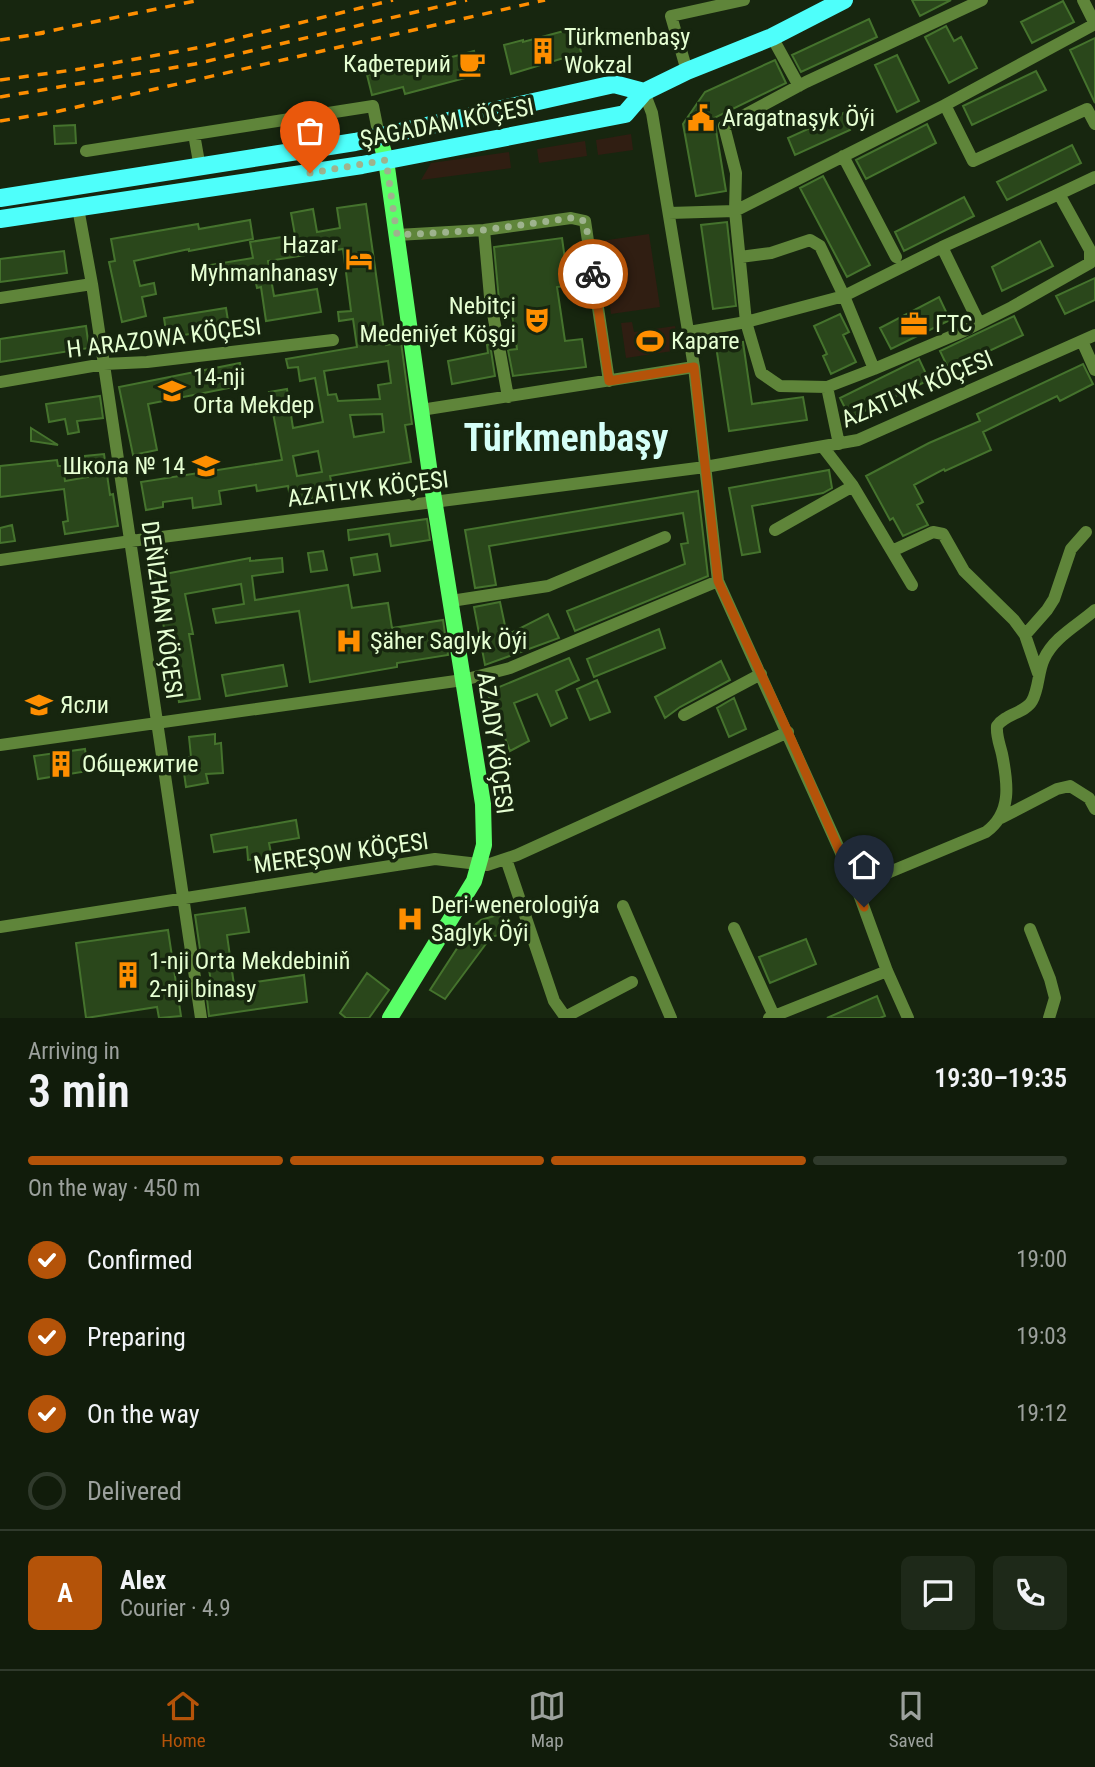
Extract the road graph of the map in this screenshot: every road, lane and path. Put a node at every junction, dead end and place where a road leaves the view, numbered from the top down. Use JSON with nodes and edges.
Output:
{"nodes":[{"id":1,"x":744,"y":0,"type":"edge"},
{"id":2,"x":844,"y":0,"type":"edge"},
{"id":3,"x":982,"y":0,"type":"edge"},
{"id":4,"x":1083,"y":0,"type":"edge"},
{"id":5,"x":772,"y":37,"type":"junction"},
{"id":6,"x":687,"y":71,"type":"junction"},
{"id":7,"x":799,"y":86,"type":"junction"},
{"id":8,"x":644,"y":92,"type":"junction"},
{"id":9,"x":945,"y":105,"type":"junction"},
{"id":10,"x":1095,"y":124,"type":"edge"},
{"id":11,"x":194,"y":134,"type":"junction"},
{"id":12,"x":379,"y":136,"type":"junction"},
{"id":13,"x":86,"y":151,"type":"dead end"},
{"id":14,"x":843,"y":156,"type":"junction"},
{"id":15,"x":386,"y":160,"type":"junction"},
{"id":16,"x":200,"y":168,"type":"junction"},
{"id":17,"x":1095,"y":177,"type":"edge"},
{"id":18,"x":1059,"y":194,"type":"junction"},
{"id":19,"x":0,"y":198,"type":"edge"},
{"id":20,"x":78,"y":208,"type":"junction"},
{"id":21,"x":735,"y":211,"type":"junction"},
{"id":22,"x":669,"y":214,"type":"junction"},
{"id":23,"x":0,"y":219,"type":"edge"},
{"id":24,"x":484,"y":230,"type":"junction"},
{"id":25,"x":397,"y":235,"type":"junction"},
{"id":26,"x":942,"y":247,"type":"junction"},
{"id":27,"x":740,"y":257,"type":"junction"},
{"id":28,"x":896,"y":257,"type":"dead end"},
{"id":29,"x":92,"y":284,"type":"junction"},
{"id":30,"x":844,"y":296,"type":"junction"},
{"id":31,"x":0,"y":298,"type":"edge"},
{"id":32,"x":746,"y":322,"type":"junction"},
{"id":33,"x":979,"y":323,"type":"junction"},
{"id":34,"x":689,"y":332,"type":"junction"},
{"id":35,"x":1095,"y":335,"type":"edge"},
{"id":36,"x":333,"y":340,"type":"dead end"},
{"id":37,"x":1082,"y":341,"type":"junction"},
{"id":38,"x":104,"y":364,"type":"junction"},
{"id":39,"x":694,"y":367,"type":"junction"},
{"id":40,"x":874,"y":369,"type":"junction"},
{"id":41,"x":1095,"y":370,"type":"edge"},
{"id":42,"x":609,"y":381,"type":"junction"},
{"id":43,"x":0,"y":382,"type":"edge"},
{"id":44,"x":827,"y":387,"type":"junction"},
{"id":45,"x":508,"y":397,"type":"junction"},
{"id":46,"x":421,"y":410,"type":"junction"},
{"id":47,"x":839,"y":444,"type":"junction"},
{"id":48,"x":823,"y":447,"type":"junction"},
{"id":49,"x":705,"y":467,"type":"junction"},
{"id":50,"x":853,"y":486,"type":"junction"},
{"id":51,"x":435,"y":501,"type":"junction"},
{"id":52,"x":775,"y":530,"type":"dead end"},
{"id":53,"x":1086,"y":532,"type":"dead end"},
{"id":54,"x":666,"y":537,"type":"dead end"},
{"id":55,"x":131,"y":541,"type":"junction"},
{"id":56,"x":892,"y":551,"type":"junction"},
{"id":57,"x":0,"y":561,"type":"edge"},
{"id":58,"x":718,"y":581,"type":"junction"},
{"id":59,"x":912,"y":584,"type":"dead end"},
{"id":60,"x":451,"y":601,"type":"junction"},
{"id":61,"x":1095,"y":610,"type":"edge"},
{"id":62,"x":1025,"y":635,"type":"junction"},
{"id":63,"x":761,"y":674,"type":"junction"},
{"id":64,"x":1038,"y":674,"type":"junction"},
{"id":65,"x":463,"y":680,"type":"junction"},
{"id":66,"x":684,"y":715,"type":"dead end"},
{"id":67,"x":158,"y":722,"type":"junction"},
{"id":68,"x":788,"y":732,"type":"junction"},
{"id":69,"x":0,"y":745,"type":"edge"},
{"id":70,"x":1095,"y":809,"type":"edge"},
{"id":71,"x":1001,"y":818,"type":"junction"},
{"id":72,"x":506,"y":859,"type":"junction"},
{"id":73,"x":480,"y":865,"type":"junction"},
{"id":74,"x":856,"y":886,"type":"junction"},
{"id":75,"x":183,"y":898,"type":"junction"},
{"id":76,"x":623,"y":906,"type":"dead end"},
{"id":77,"x":0,"y":927,"type":"edge"},
{"id":78,"x":734,"y":928,"type":"dead end"},
{"id":79,"x":1030,"y":929,"type":"dead end"},
{"id":80,"x":887,"y":971,"type":"junction"},
{"id":81,"x":632,"y":982,"type":"dead end"},
{"id":82,"x":772,"y":1017,"type":"edge"},
{"id":83,"x":201,"y":1018,"type":"edge"},
{"id":84,"x":390,"y":1018,"type":"edge"},
{"id":85,"x":566,"y":1018,"type":"edge"},
{"id":86,"x":671,"y":1018,"type":"edge"},
{"id":87,"x":908,"y":1018,"type":"edge"},
{"id":88,"x":1049,"y":1018,"type":"edge"}],
"edges":[{"from":1,"to":6,"type":"street"},
{"from":2,"to":5,"type":"highway","name":"ŞAGADAM KÖÇESI"},
{"from":3,"to":7,"type":"street"},
{"from":4,"to":9,"type":"street"},
{"from":5,"to":6,"type":"highway","name":"ŞAGADAM KÖÇESI"},
{"from":5,"to":7,"type":"street"},
{"from":6,"to":8,"type":"highway","name":"ŞAGADAM KÖÇESI"},
{"from":7,"to":21,"type":"street"},
{"from":8,"to":12,"type":"highway","name":"ŞAGADAM KÖÇESI"},
{"from":8,"to":15,"type":"highway","name":"ŞAGADAM KÖÇESI"},
{"from":8,"to":22,"type":"street"},
{"from":9,"to":10,"type":"street"},
{"from":9,"to":14,"type":"street"},
{"from":11,"to":12,"type":"street"},
{"from":11,"to":13,"type":"street"},
{"from":11,"to":16,"type":"street"},
{"from":12,"to":15,"type":"main road","name":"AZADY KÖÇESI"},
{"from":12,"to":16,"type":"highway","name":"ŞAGADAM KÖÇESI"},
{"from":14,"to":21,"type":"street"},
{"from":14,"to":28,"type":"street"},
{"from":15,"to":20,"type":"highway","name":"ŞAGADAM KÖÇESI"},
{"from":15,"to":25,"type":"main road","name":"AZADY KÖÇESI"},
{"from":16,"to":19,"type":"highway","name":"ŞAGADAM KÖÇESI"},
{"from":17,"to":18,"type":"street"},
{"from":18,"to":26,"type":"street"},
{"from":18,"to":33,"type":"street"},
{"from":20,"to":23,"type":"highway","name":"ŞAGADAM KÖÇESI"},
{"from":20,"to":29,"type":"street","name":"DEŇIZHAN KÖÇESI"},
{"from":21,"to":22,"type":"street"},
{"from":21,"to":27,"type":"street"},
{"from":22,"to":34,"type":"street"},
{"from":24,"to":25,"type":"street"},
{"from":24,"to":42,"type":"street"},
{"from":24,"to":45,"type":"street"},
{"from":25,"to":46,"type":"main road","name":"AZADY KÖÇESI"},
{"from":26,"to":30,"type":"street"},
{"from":26,"to":33,"type":"street"},
{"from":27,"to":30,"type":"street"},
{"from":27,"to":32,"type":"street"},
{"from":29,"to":31,"type":"street"},
{"from":29,"to":38,"type":"street","name":"DEŇIZHAN KÖÇESI"},
{"from":30,"to":32,"type":"street"},
{"from":30,"to":40,"type":"street"},
{"from":32,"to":34,"type":"street"},
{"from":32,"to":44,"type":"street"},
{"from":33,"to":40,"type":"street"},
{"from":34,"to":39,"type":"street"},
{"from":35,"to":37,"type":"street","name":"AZATLYK KÖÇESI"},
{"from":36,"to":38,"type":"street","name":"H ARAZOWA KÖÇESI"},
{"from":37,"to":41,"type":"street"},
{"from":37,"to":47,"type":"street","name":"AZATLYK KÖÇESI"},
{"from":38,"to":43,"type":"street","name":"H ARAZOWA KÖÇESI"},
{"from":38,"to":55,"type":"street","name":"DEŇIZHAN KÖÇESI"},
{"from":39,"to":42,"type":"street"},
{"from":39,"to":49,"type":"street"},
{"from":40,"to":44,"type":"street"},
{"from":42,"to":45,"type":"street"},
{"from":44,"to":47,"type":"street"},
{"from":45,"to":46,"type":"street"},
{"from":46,"to":51,"type":"main road","name":"AZADY KÖÇESI"},
{"from":47,"to":48,"type":"street","name":"AZATLYK KÖÇESI"},
{"from":48,"to":49,"type":"street","name":"AZATLYK KÖÇESI"},
{"from":48,"to":50,"type":"street"},
{"from":49,"to":51,"type":"street","name":"AZATLYK KÖÇESI"},
{"from":49,"to":58,"type":"street"},
{"from":50,"to":52,"type":"street"},
{"from":50,"to":56,"type":"street"},
{"from":51,"to":55,"type":"street","name":"AZATLYK KÖÇESI"},
{"from":51,"to":60,"type":"main road","name":"AZADY KÖÇESI"},
{"from":53,"to":62,"type":"street"},
{"from":54,"to":60,"type":"street"},
{"from":55,"to":57,"type":"street","name":"AZATLYK KÖÇESI"},
{"from":55,"to":67,"type":"street","name":"DEŇIZHAN KÖÇESI"},
{"from":56,"to":59,"type":"street"},
{"from":56,"to":62,"type":"street"},
{"from":58,"to":63,"type":"street"},
{"from":58,"to":65,"type":"street"},
{"from":60,"to":65,"type":"main road","name":"AZADY KÖÇESI"},
{"from":61,"to":64,"type":"street"},
{"from":62,"to":64,"type":"street"},
{"from":63,"to":66,"type":"street"},
{"from":63,"to":68,"type":"street"},
{"from":64,"to":71,"type":"street"},
{"from":65,"to":67,"type":"street"},
{"from":65,"to":73,"type":"main road","name":"AZADY KÖÇESI"},
{"from":67,"to":69,"type":"street"},
{"from":67,"to":75,"type":"street","name":"DEŇIZHAN KÖÇESI"},
{"from":68,"to":72,"type":"street","name":"MEREŞOW KÖÇESI"},
{"from":68,"to":74,"type":"street"},
{"from":70,"to":71,"type":"street"},
{"from":71,"to":74,"type":"street"},
{"from":72,"to":73,"type":"street","name":"MEREŞOW KÖÇESI"},
{"from":72,"to":85,"type":"street"},
{"from":73,"to":75,"type":"street","name":"MEREŞOW KÖÇESI"},
{"from":73,"to":84,"type":"main road","name":"AZADY KÖÇESI"},
{"from":74,"to":80,"type":"street"},
{"from":75,"to":77,"type":"street","name":"MEREŞOW KÖÇESI"},
{"from":75,"to":83,"type":"street","name":"DEŇIZHAN KÖÇESI"},
{"from":76,"to":86,"type":"street"},
{"from":78,"to":82,"type":"street"},
{"from":79,"to":88,"type":"street"},
{"from":80,"to":82,"type":"street"},
{"from":80,"to":87,"type":"street"},
{"from":81,"to":85,"type":"street"}]}
